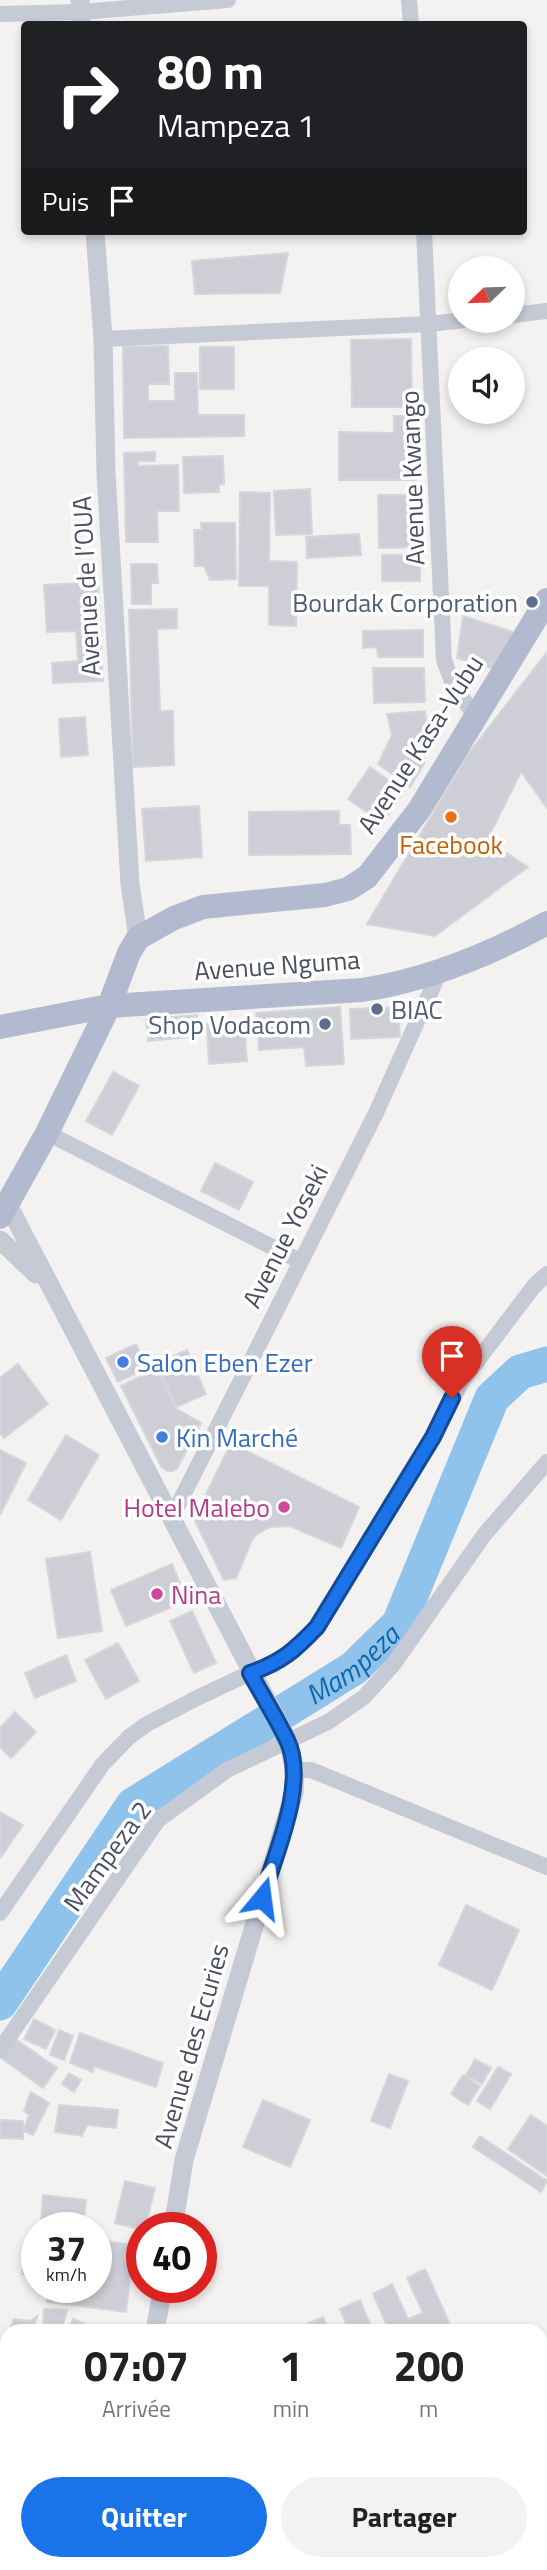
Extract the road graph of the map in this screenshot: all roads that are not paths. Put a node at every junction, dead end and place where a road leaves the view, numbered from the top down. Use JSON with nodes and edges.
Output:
{"nodes":[{"id":1,"x":228,"y":0,"type":"edge"},
{"id":2,"x":410,"y":0,"type":"edge"},
{"id":3,"x":80,"y":12,"type":"edge"},
{"id":4,"x":0,"y":14,"type":"edge"},
{"id":5,"x":411,"y":21,"type":"edge"},
{"id":6,"x":95,"y":235,"type":"edge"},
{"id":7,"x":424,"y":235,"type":"edge"},
{"id":8,"x":547,"y":311,"type":"edge"},
{"id":9,"x":525,"y":314,"type":"edge"},
{"id":10,"x":448,"y":322,"type":"edge"},
{"id":11,"x":430,"y":324,"type":"junction"},
{"id":12,"x":103,"y":340,"type":"junction"},
{"id":13,"x":547,"y":600,"type":"edge"},
{"id":14,"x":475,"y":715,"type":"junction"},
{"id":15,"x":547,"y":923,"type":"edge"},
{"id":16,"x":138,"y":938,"type":"junction"},
{"id":17,"x":439,"y":973,"type":"junction"},
{"id":18,"x":109,"y":1006,"type":"junction"},
{"id":19,"x":0,"y":1027,"type":"edge"},
{"id":20,"x":47,"y":1133,"type":"junction"},
{"id":21,"x":2,"y":1204,"type":"edge"},
{"id":22,"x":0,"y":1240,"type":"edge"},
{"id":23,"x":300,"y":1261,"type":"junction"},
{"id":24,"x":547,"y":1274,"type":"edge"},
{"id":25,"x":54,"y":1293,"type":"junction"},
{"id":26,"x":547,"y":1462,"type":"edge"},
{"id":27,"x":171,"y":1519,"type":"junction"},
{"id":28,"x":253,"y":1678,"type":"junction"},
{"id":29,"x":283,"y":1734,"type":"junction"},
{"id":30,"x":295,"y":1770,"type":"junction"},
{"id":31,"x":547,"y":1867,"type":"edge"},
{"id":32,"x":0,"y":1913,"type":"edge"},
{"id":33,"x":0,"y":2050,"type":"edge"},
{"id":34,"x":176,"y":2212,"type":"edge"},
{"id":35,"x":160,"y":2303,"type":"edge"},
{"id":36,"x":156,"y":2324,"type":"edge"}],
"edges":[{"from":1,"to":3,"type":"street"},
{"from":2,"to":5,"type":"street"},
{"from":3,"to":4,"type":"street"},
{"from":6,"to":12,"type":"street","name":"Avenue de l’OUA"},
{"from":7,"to":11,"type":"street","name":"Avenue Kwango"},
{"from":8,"to":9,"type":"street"},
{"from":10,"to":11,"type":"street"},
{"from":11,"to":12,"type":"street"},
{"from":11,"to":14,"type":"street","name":"Avenue Kwango"},
{"from":12,"to":16,"type":"street","name":"Avenue de l’OUA"},
{"from":13,"to":14,"type":"main road","name":"Avenue Kasa-Vubu"},
{"from":14,"to":16,"type":"main road","name":"Avenue Kasa-Vubu"},
{"from":15,"to":17,"type":"main road","name":"Avenue Nguma"},
{"from":16,"to":18,"type":"main road"},
{"from":17,"to":18,"type":"main road","name":"Avenue Nguma"},
{"from":17,"to":23,"type":"street","name":"Avenue Yoseki"},
{"from":18,"to":19,"type":"main road","name":"Avenue Nguma"},
{"from":18,"to":20,"type":"main road"},
{"from":20,"to":21,"type":"main road"},
{"from":20,"to":23,"type":"street"},
{"from":21,"to":25,"type":"street","name":"Avenue des Ecuries"},
{"from":22,"to":25,"type":"street","name":"Avenue des Ecuries"},
{"from":23,"to":27,"type":"street","name":"Avenue Yoseki"},
{"from":24,"to":28,"type":"street"},
{"from":25,"to":27,"type":"street","name":"Avenue des Ecuries"},
{"from":26,"to":29,"type":"street","name":"Mampeza 2"},
{"from":27,"to":28,"type":"street","name":"Avenue des Ecuries"},
{"from":28,"to":29,"type":"street","name":"Avenue des Ecuries"},
{"from":28,"to":32,"type":"street"},
{"from":29,"to":30,"type":"street","name":"Avenue des Ecuries"},
{"from":29,"to":33,"type":"street","name":"Mampeza 2"},
{"from":30,"to":31,"type":"street"},
{"from":30,"to":34,"type":"street","name":"Avenue des Ecuries"},
{"from":35,"to":36,"type":"street"}]}
